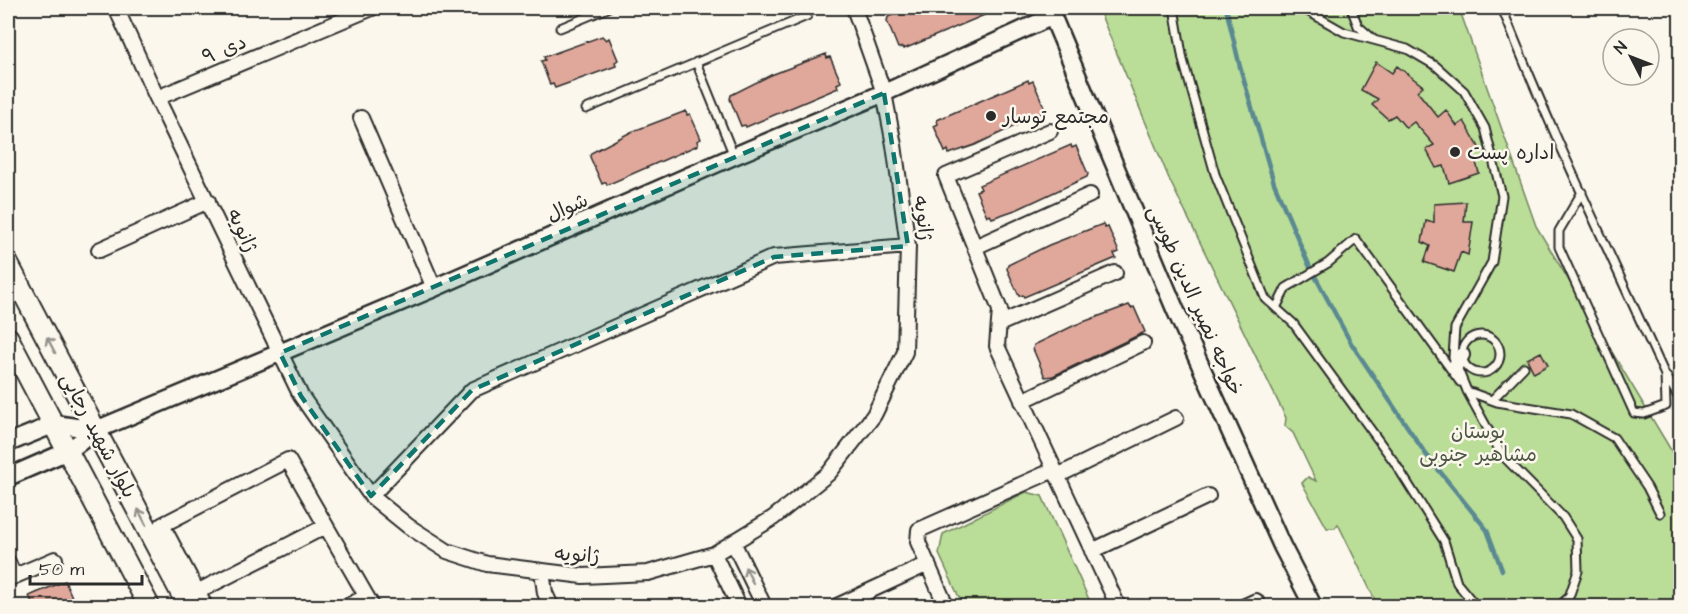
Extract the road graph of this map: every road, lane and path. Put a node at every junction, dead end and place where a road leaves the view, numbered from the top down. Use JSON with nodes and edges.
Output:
{"nodes":[{"id":1,"x":116,"y":8,"type":"edge"},
{"id":2,"x":372,"y":8,"type":"edge"},
{"id":3,"x":608,"y":8,"type":"edge"},
{"id":4,"x":854,"y":8,"type":"edge"},
{"id":5,"x":1174,"y":8,"type":"edge"},
{"id":6,"x":1302,"y":8,"type":"edge"},
{"id":7,"x":1351,"y":8,"type":"edge"},
{"id":8,"x":1502,"y":8,"type":"edge"},
{"id":9,"x":1051,"y":12,"type":"edge"},
{"id":10,"x":807,"y":16,"type":"dead end"},
{"id":11,"x":560,"y":28,"type":"dead end"},
{"id":12,"x":1375,"y":40,"type":"junction"},
{"id":13,"x":696,"y":62,"type":"junction"},
{"id":14,"x":884,"y":93,"type":"junction"},
{"id":15,"x":157,"y":98,"type":"junction"},
{"id":16,"x":586,"y":109,"type":"dead end"},
{"id":17,"x":361,"y":118,"type":"dead end"},
{"id":18,"x":1050,"y":131,"type":"dead end"},
{"id":19,"x":734,"y":156,"type":"junction"},
{"id":20,"x":1582,"y":192,"type":"junction"},
{"id":21,"x":1090,"y":195,"type":"dead end"},
{"id":22,"x":207,"y":201,"type":"junction"},
{"id":23,"x":908,"y":246,"type":"junction"},
{"id":24,"x":975,"y":247,"type":"junction"},
{"id":25,"x":99,"y":250,"type":"dead end"},
{"id":26,"x":8,"y":264,"type":"edge"},
{"id":27,"x":1115,"y":273,"type":"dead end"},
{"id":28,"x":434,"y":288,"type":"junction"},
{"id":29,"x":1276,"y":308,"type":"junction"},
{"id":30,"x":999,"y":324,"type":"junction"},
{"id":31,"x":8,"y":338,"type":"edge"},
{"id":32,"x":1143,"y":343,"type":"dead end"},
{"id":33,"x":280,"y":353,"type":"junction"},
{"id":34,"x":1459,"y":360,"type":"junction"},
{"id":35,"x":1524,"y":367,"type":"dead end"},
{"id":36,"x":1665,"y":375,"type":"junction"},
{"id":37,"x":1467,"y":391,"type":"junction"},
{"id":38,"x":1492,"y":400,"type":"junction"},
{"id":39,"x":1680,"y":400,"type":"edge"},
{"id":40,"x":1022,"y":401,"type":"junction"},
{"id":41,"x":1176,"y":418,"type":"dead end"},
{"id":42,"x":55,"y":424,"type":"junction"},
{"id":43,"x":96,"y":430,"type":"junction"},
{"id":44,"x":8,"y":443,"type":"edge"},
{"id":45,"x":68,"y":451,"type":"junction"},
{"id":46,"x":1056,"y":473,"type":"junction"},
{"id":47,"x":8,"y":477,"type":"edge"},
{"id":48,"x":371,"y":496,"type":"junction"},
{"id":49,"x":1208,"y":496,"type":"dead end"},
{"id":50,"x":1660,"y":513,"type":"dead end"},
{"id":51,"x":326,"y":526,"type":"junction"},
{"id":52,"x":734,"y":543,"type":"junction"},
{"id":53,"x":1092,"y":551,"type":"junction"},
{"id":54,"x":714,"y":554,"type":"junction"},
{"id":55,"x":56,"y":559,"type":"dead end"},
{"id":56,"x":8,"y":562,"type":"edge"},
{"id":57,"x":928,"y":564,"type":"junction"},
{"id":58,"x":542,"y":571,"type":"junction"},
{"id":59,"x":11,"y":578,"type":"edge"},
{"id":60,"x":193,"y":599,"type":"edge"},
{"id":61,"x":369,"y":602,"type":"edge"},
{"id":62,"x":1562,"y":605,"type":"edge"},
{"id":63,"x":148,"y":606,"type":"edge"},
{"id":64,"x":205,"y":606,"type":"edge"},
{"id":65,"x":347,"y":606,"type":"edge"},
{"id":66,"x":551,"y":606,"type":"edge"},
{"id":67,"x":739,"y":606,"type":"edge"},
{"id":68,"x":764,"y":606,"type":"edge"},
{"id":69,"x":837,"y":606,"type":"edge"},
{"id":70,"x":946,"y":606,"type":"edge"},
{"id":71,"x":1118,"y":606,"type":"edge"},
{"id":72,"x":1313,"y":606,"type":"edge"},
{"id":73,"x":1476,"y":606,"type":"edge"}],
"edges":[{"from":1,"to":15,"type":"street","name":"ژانویه"},
{"from":2,"to":15,"type":"street","name":"۹ دی"},
{"from":3,"to":11,"type":"lane"},
{"from":4,"to":14,"type":"street","name":"ژانویه"},
{"from":5,"to":29,"type":"lane"},
{"from":6,"to":12,"type":"lane"},
{"from":7,"to":12,"type":"lane"},
{"from":8,"to":20,"type":"lane"},
{"from":9,"to":14,"type":"street","name":"شوال"},
{"from":9,"to":72,"type":"street","name":"خواجه نصیر الدین طوسی"},
{"from":10,"to":13,"type":"lane"},
{"from":12,"to":34,"type":"lane"},
{"from":13,"to":16,"type":"lane"},
{"from":13,"to":19,"type":"lane"},
{"from":14,"to":19,"type":"street","name":"شوال"},
{"from":14,"to":23,"type":"street","name":"ژانویه"},
{"from":15,"to":22,"type":"street","name":"ژانویه"},
{"from":17,"to":28,"type":"street"},
{"from":18,"to":24,"type":"street"},
{"from":19,"to":28,"type":"street","name":"شوال"},
{"from":20,"to":36,"type":"lane"},
{"from":20,"to":36,"type":"lane"},
{"from":21,"to":24,"type":"street"},
{"from":22,"to":25,"type":"street"},
{"from":22,"to":33,"type":"street","name":"ژانویه"},
{"from":23,"to":48,"type":"street"},
{"from":23,"to":52,"type":"street","name":"ژانویه"},
{"from":24,"to":30,"type":"street"},
{"from":43,"to":26,"type":"main road","name":"بلوار شهید رجایی","one_way":true},
{"from":27,"to":30,"type":"street"},
{"from":28,"to":33,"type":"street","name":"شوال"},
{"from":29,"to":37,"type":"lane"},
{"from":29,"to":73,"type":"lane"},
{"from":30,"to":40,"type":"street"},
{"from":31,"to":42,"type":"main road","name":"بلوار شهید رجایی"},
{"from":32,"to":40,"type":"street"},
{"from":33,"to":43,"type":"street","name":"شوال"},
{"from":33,"to":48,"type":"street","name":"ژانویه"},
{"from":34,"to":34,"type":"lane"},
{"from":34,"to":37,"type":"lane"},
{"from":35,"to":38,"type":"lane"},
{"from":36,"to":39,"type":"lane"},
{"from":37,"to":38,"type":"lane"},
{"from":37,"to":62,"type":"lane"},
{"from":38,"to":50,"type":"lane"},
{"from":40,"to":46,"type":"street"},
{"from":41,"to":46,"type":"street"},
{"from":42,"to":43,"type":"street"},
{"from":42,"to":44,"type":"street"},
{"from":42,"to":45,"type":"main road","name":"بلوار شهید رجایی"},
{"from":43,"to":45,"type":"street","name":"شوال"},
{"from":60,"to":43,"type":"main road","name":"بلوار شهید رجایی","one_way":true},
{"from":45,"to":47,"type":"street","name":"شوال"},
{"from":45,"to":63,"type":"main road","name":"بلوار شهید رجایی"},
{"from":46,"to":53,"type":"street"},
{"from":46,"to":57,"type":"street"},
{"from":48,"to":58,"type":"street","name":"ژانویه"},
{"from":49,"to":53,"type":"street"},
{"from":51,"to":60,"type":"street"},
{"from":51,"to":60,"type":"street"},
{"from":51,"to":61,"type":"street"},
{"from":52,"to":54,"type":"street","name":"ژانویه"},
{"from":68,"to":52,"type":"street","one_way":true},
{"from":53,"to":71,"type":"street"},
{"from":54,"to":58,"type":"street","name":"ژانویه"},
{"from":54,"to":67,"type":"street"},
{"from":55,"to":59,"type":"street"},
{"from":56,"to":59,"type":"street"},
{"from":57,"to":69,"type":"street"},
{"from":57,"to":70,"type":"street"},
{"from":58,"to":66,"type":"street"},
{"from":60,"to":64,"type":"street"},
{"from":61,"to":65,"type":"street"}]}
